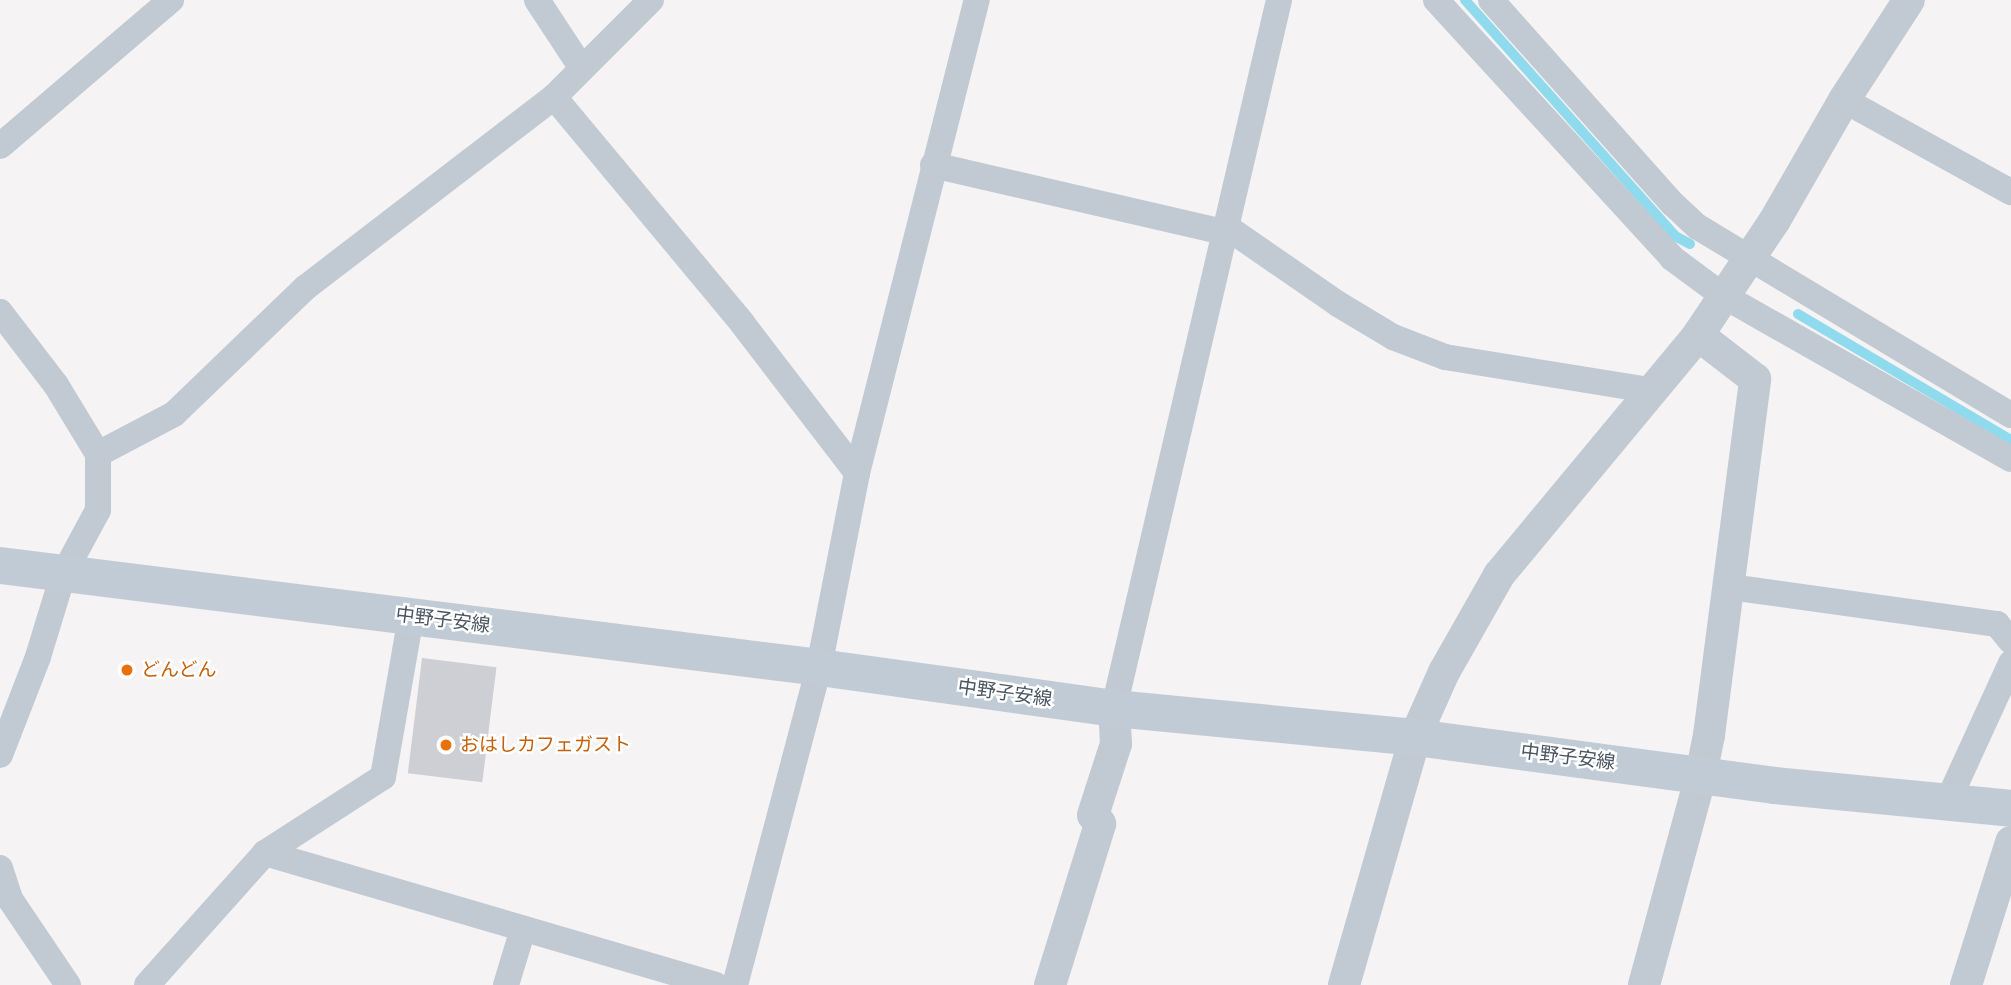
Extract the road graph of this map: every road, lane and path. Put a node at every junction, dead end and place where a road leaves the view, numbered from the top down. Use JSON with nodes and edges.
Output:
{"nodes":[{"id":1,"x":170,"y":0,"type":"edge"},
{"id":2,"x":537,"y":0,"type":"edge"},
{"id":3,"x":651,"y":0,"type":"edge"},
{"id":4,"x":977,"y":0,"type":"edge"},
{"id":5,"x":1279,"y":0,"type":"edge"},
{"id":6,"x":1436,"y":0,"type":"edge"},
{"id":7,"x":1491,"y":0,"type":"edge"},
{"id":8,"x":1909,"y":0,"type":"edge"},
{"id":9,"x":581,"y":66,"type":"junction"},
{"id":10,"x":554,"y":97,"type":"junction"},
{"id":11,"x":1844,"y":100,"type":"junction"},
{"id":12,"x":0,"y":146,"type":"edge"},
{"id":13,"x":933,"y":164,"type":"junction"},
{"id":14,"x":2011,"y":192,"type":"edge"},
{"id":15,"x":1227,"y":230,"type":"junction"},
{"id":16,"x":1748,"y":257,"type":"junction"},
{"id":17,"x":1723,"y":295,"type":"junction"},
{"id":18,"x":0,"y":312,"type":"edge"},
{"id":19,"x":1698,"y":335,"type":"junction"},
{"id":20,"x":1649,"y":390,"type":"junction"},
{"id":21,"x":2011,"y":415,"type":"edge"},
{"id":22,"x":98,"y":454,"type":"junction"},
{"id":23,"x":2011,"y":459,"type":"edge"},
{"id":24,"x":857,"y":473,"type":"junction"},
{"id":25,"x":0,"y":565,"type":"edge"},
{"id":26,"x":63,"y":575,"type":"junction"},
{"id":27,"x":1730,"y":587,"type":"junction"},
{"id":28,"x":411,"y":616,"type":"junction"},
{"id":29,"x":2011,"y":641,"type":"edge"},
{"id":30,"x":2011,"y":663,"type":"edge"},
{"id":31,"x":819,"y":667,"type":"junction"},
{"id":32,"x":1114,"y":708,"type":"junction"},
{"id":33,"x":1415,"y":737,"type":"junction"},
{"id":34,"x":0,"y":755,"type":"edge"},
{"id":35,"x":1702,"y":775,"type":"junction"},
{"id":36,"x":1947,"y":803,"type":"junction"},
{"id":37,"x":2011,"y":808,"type":"edge"},
{"id":38,"x":2011,"y":842,"type":"edge"},
{"id":39,"x":265,"y":853,"type":"junction"},
{"id":40,"x":0,"y":868,"type":"edge"},
{"id":41,"x":523,"y":929,"type":"junction"},
{"id":42,"x":68,"y":985,"type":"edge"},
{"id":43,"x":147,"y":985,"type":"edge"},
{"id":44,"x":506,"y":985,"type":"edge"},
{"id":45,"x":715,"y":985,"type":"edge"},
{"id":46,"x":735,"y":985,"type":"edge"},
{"id":47,"x":1050,"y":985,"type":"edge"},
{"id":48,"x":1344,"y":985,"type":"edge"},
{"id":49,"x":1644,"y":985,"type":"edge"},
{"id":50,"x":1966,"y":985,"type":"edge"}],
"edges":[{"from":1,"to":12,"type":"street"},
{"from":2,"to":9,"type":"street"},
{"from":3,"to":9,"type":"street"},
{"from":4,"to":13,"type":"street"},
{"from":5,"to":15,"type":"street"},
{"from":6,"to":17,"type":"street"},
{"from":7,"to":16,"type":"street"},
{"from":8,"to":11,"type":"street"},
{"from":9,"to":10,"type":"street"},
{"from":10,"to":22,"type":"street"},
{"from":10,"to":24,"type":"street"},
{"from":11,"to":14,"type":"street"},
{"from":11,"to":16,"type":"street"},
{"from":13,"to":15,"type":"street"},
{"from":13,"to":24,"type":"street"},
{"from":15,"to":20,"type":"street"},
{"from":15,"to":32,"type":"street"},
{"from":16,"to":17,"type":"street"},
{"from":16,"to":21,"type":"street"},
{"from":17,"to":19,"type":"street"},
{"from":17,"to":23,"type":"street"},
{"from":18,"to":22,"type":"street"},
{"from":19,"to":20,"type":"street"},
{"from":19,"to":27,"type":"street"},
{"from":20,"to":33,"type":"street"},
{"from":22,"to":26,"type":"street"},
{"from":24,"to":31,"type":"street"},
{"from":25,"to":26,"type":"main road","name":"中野子安線"},
{"from":26,"to":28,"type":"main road","name":"中野子安線"},
{"from":26,"to":34,"type":"street"},
{"from":27,"to":29,"type":"street"},
{"from":27,"to":35,"type":"street"},
{"from":28,"to":31,"type":"main road","name":"中野子安線"},
{"from":28,"to":39,"type":"street"},
{"from":30,"to":36,"type":"street"},
{"from":31,"to":32,"type":"main road","name":"中野子安線"},
{"from":31,"to":46,"type":"street"},
{"from":32,"to":33,"type":"main road","name":"中野子安線"},
{"from":32,"to":47,"type":"street"},
{"from":33,"to":35,"type":"main road","name":"中野子安線"},
{"from":33,"to":48,"type":"street"},
{"from":35,"to":36,"type":"main road","name":"中野子安線"},
{"from":35,"to":49,"type":"street"},
{"from":36,"to":37,"type":"main road","name":"中野子安線"},
{"from":38,"to":50,"type":"street"},
{"from":39,"to":41,"type":"street"},
{"from":39,"to":43,"type":"street"},
{"from":40,"to":42,"type":"street"},
{"from":41,"to":44,"type":"street"},
{"from":41,"to":45,"type":"street"}]}
